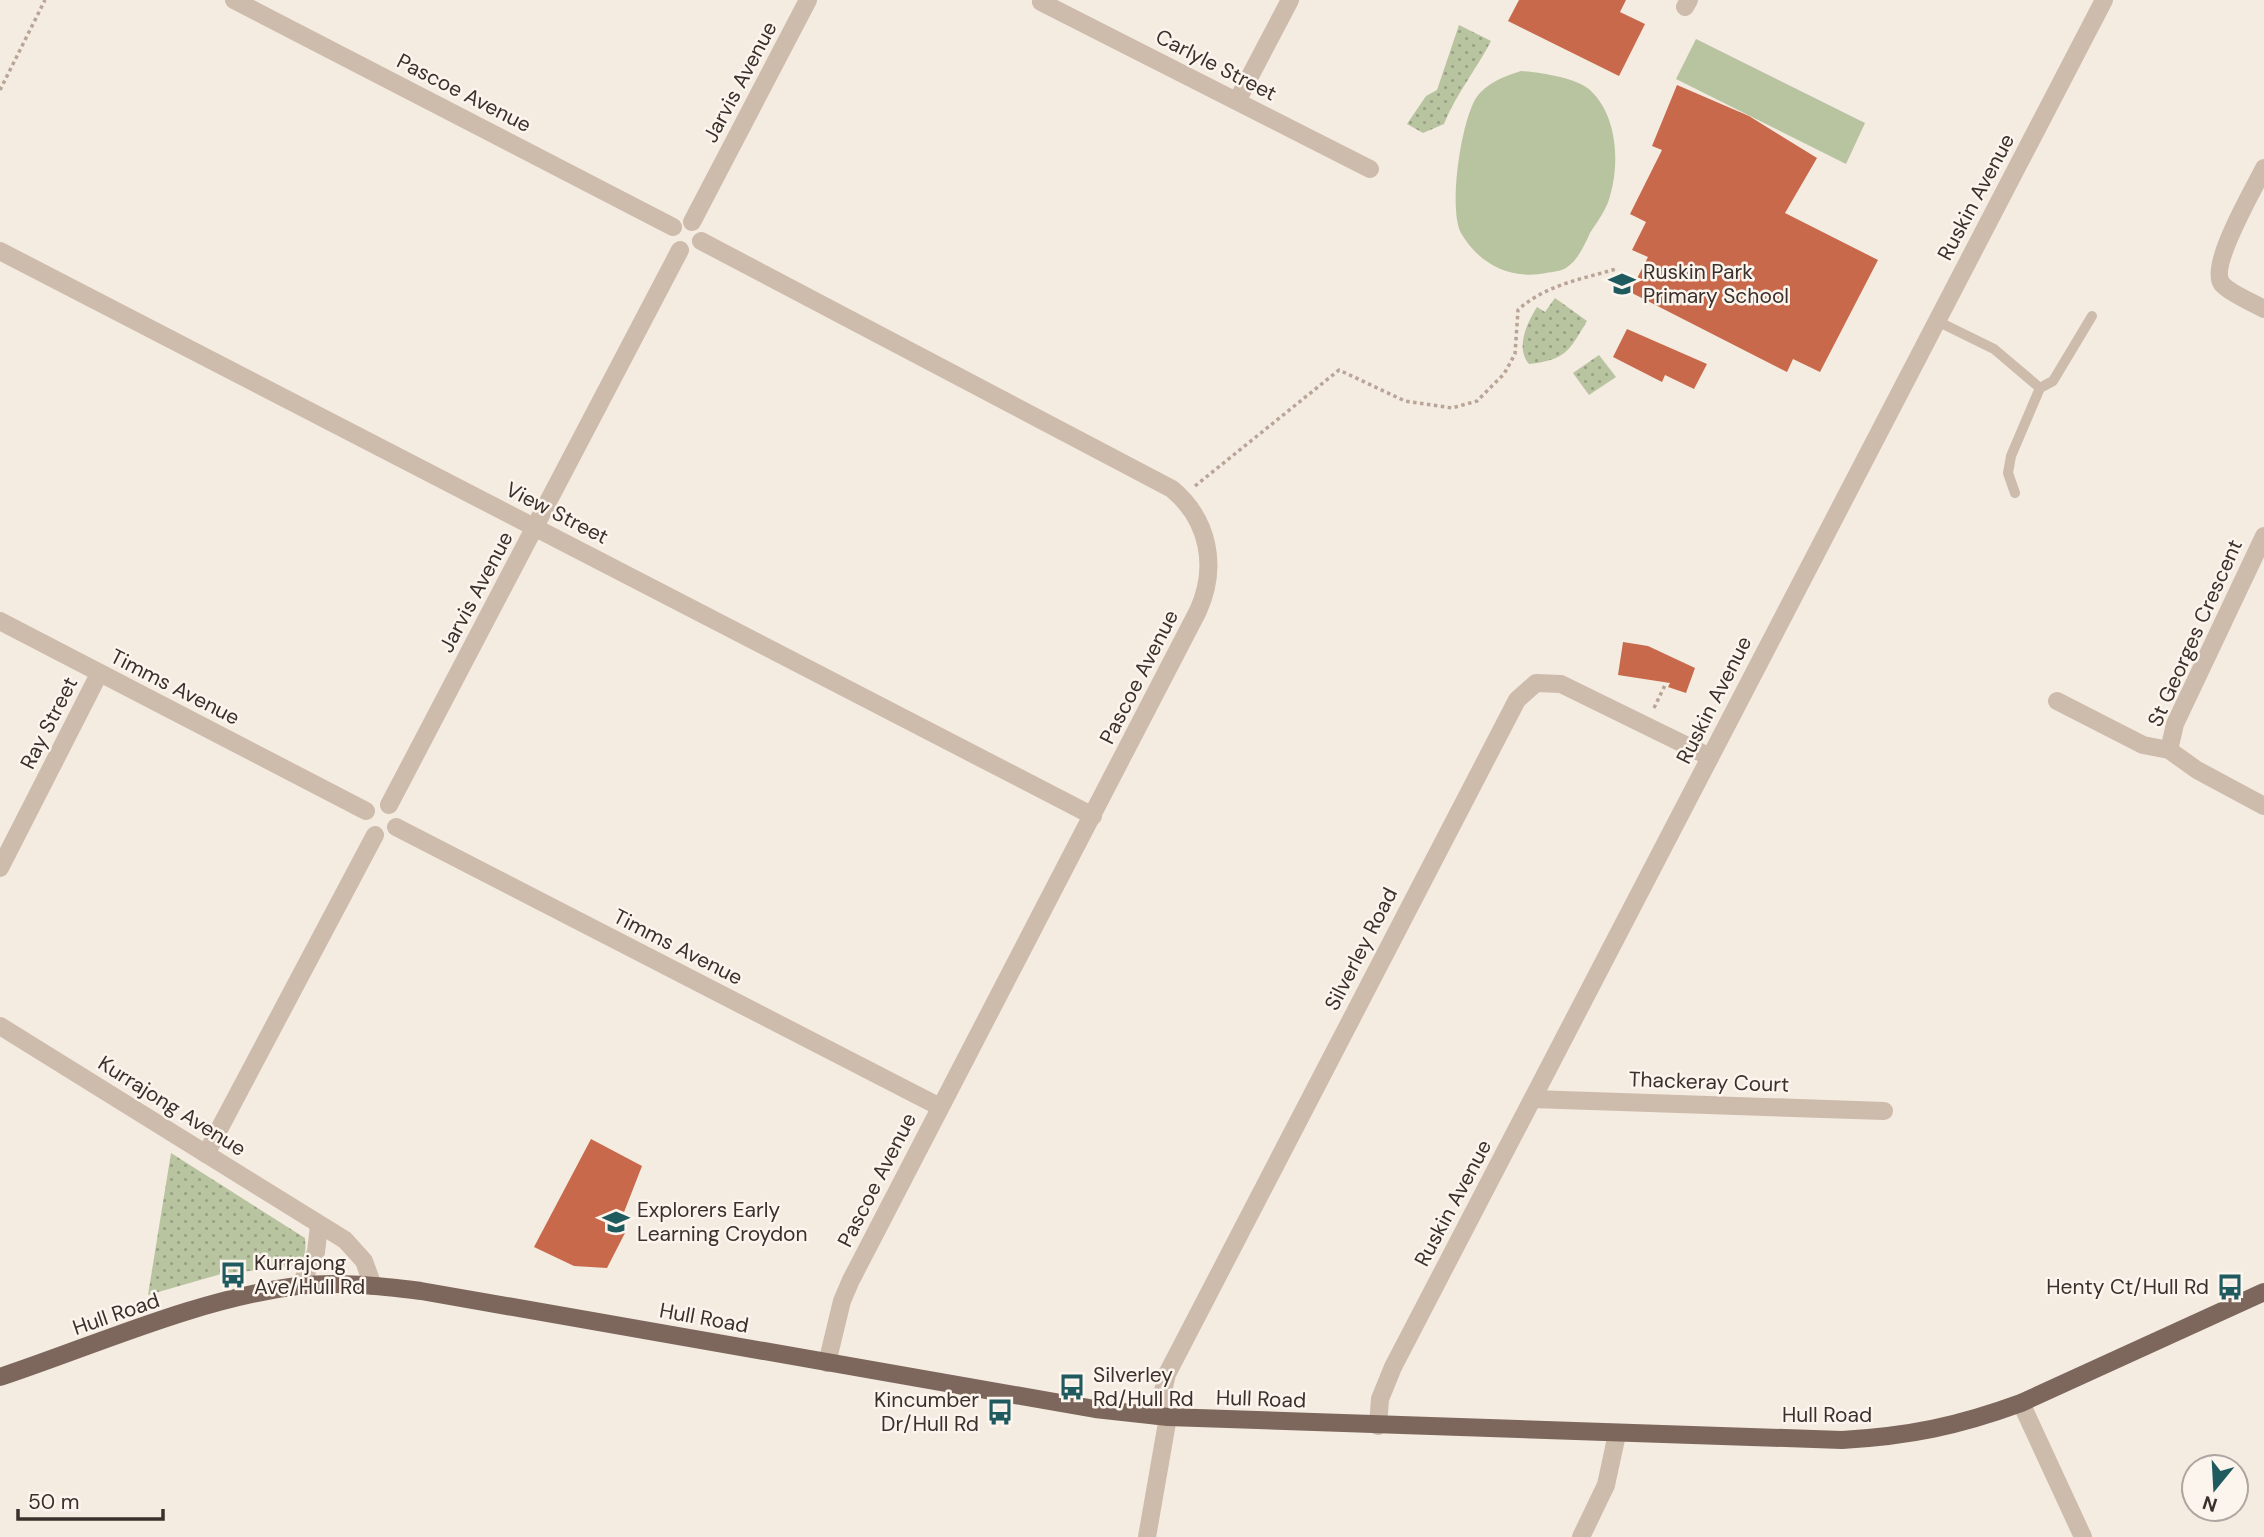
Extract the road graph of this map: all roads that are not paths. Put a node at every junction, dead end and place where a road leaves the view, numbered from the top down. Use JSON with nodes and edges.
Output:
{"nodes":[{"id":1,"x":234,"y":0,"type":"edge"},
{"id":2,"x":808,"y":0,"type":"edge"},
{"id":3,"x":1290,"y":0,"type":"edge"},
{"id":4,"x":2104,"y":0,"type":"edge"},
{"id":5,"x":1041,"y":2,"type":"dead end"},
{"id":6,"x":1237,"y":101,"type":"junction"},
{"id":7,"x":2264,"y":168,"type":"edge"},
{"id":8,"x":1370,"y":169,"type":"dead end"},
{"id":9,"x":692,"y":222,"type":"junction"},
{"id":10,"x":673,"y":227,"type":"junction"},
{"id":11,"x":701,"y":241,"type":"junction"},
{"id":12,"x":680,"y":250,"type":"junction"},
{"id":13,"x":0,"y":251,"type":"edge"},
{"id":14,"x":2264,"y":309,"type":"edge"},
{"id":15,"x":2092,"y":316,"type":"dead end"},
{"id":16,"x":1937,"y":321,"type":"junction"},
{"id":17,"x":2040,"y":388,"type":"junction"},
{"id":18,"x":2015,"y":492,"type":"dead end"},
{"id":19,"x":536,"y":528,"type":"junction"},
{"id":20,"x":2264,"y":536,"type":"edge"},
{"id":21,"x":0,"y":621,"type":"edge"},
{"id":22,"x":99,"y":674,"type":"junction"},
{"id":23,"x":2057,"y":701,"type":"dead end"},
{"id":24,"x":2169,"y":750,"type":"junction"},
{"id":25,"x":1710,"y":757,"type":"junction"},
{"id":26,"x":389,"y":805,"type":"junction"},
{"id":27,"x":2264,"y":806,"type":"edge"},
{"id":28,"x":366,"y":811,"type":"junction"},
{"id":29,"x":1093,"y":816,"type":"junction"},
{"id":30,"x":396,"y":827,"type":"junction"},
{"id":31,"x":375,"y":835,"type":"junction"},
{"id":32,"x":0,"y":868,"type":"edge"},
{"id":33,"x":0,"y":1026,"type":"edge"},
{"id":34,"x":1533,"y":1099,"type":"junction"},
{"id":35,"x":940,"y":1107,"type":"junction"},
{"id":36,"x":1884,"y":1111,"type":"dead end"},
{"id":37,"x":206,"y":1154,"type":"junction"},
{"id":38,"x":319,"y":1226,"type":"junction"},
{"id":39,"x":300,"y":1286,"type":"junction"},
{"id":40,"x":373,"y":1286,"type":"junction"},
{"id":41,"x":2264,"y":1292,"type":"edge"},
{"id":42,"x":827,"y":1363,"type":"junction"},
{"id":43,"x":0,"y":1377,"type":"edge"},
{"id":44,"x":2021,"y":1403,"type":"junction"},
{"id":45,"x":1163,"y":1417,"type":"junction"},
{"id":46,"x":1378,"y":1426,"type":"junction"},
{"id":47,"x":1617,"y":1433,"type":"junction"},
{"id":48,"x":1147,"y":1537,"type":"edge"},
{"id":49,"x":1581,"y":1537,"type":"edge"},
{"id":50,"x":2083,"y":1537,"type":"edge"}],
"edges":[{"from":1,"to":10,"type":"street","name":"Pascoe Avenue"},
{"from":2,"to":9,"type":"street","name":"Jarvis Avenue"},
{"from":3,"to":6,"type":"street"},
{"from":4,"to":16,"type":"street","name":"Ruskin Avenue"},
{"from":5,"to":6,"type":"street","name":"Carlyle Street"},
{"from":6,"to":8,"type":"street","name":"Carlyle Street"},
{"from":7,"to":14,"type":"street"},
{"from":9,"to":10,"type":"street"},
{"from":9,"to":11,"type":"street"},
{"from":10,"to":12,"type":"street"},
{"from":11,"to":12,"type":"street"},
{"from":11,"to":29,"type":"street","name":"Pascoe Avenue"},
{"from":12,"to":19,"type":"street","name":"Jarvis Avenue"},
{"from":13,"to":19,"type":"street","name":"View Street"},
{"from":15,"to":17,"type":"lane"},
{"from":16,"to":17,"type":"lane"},
{"from":16,"to":25,"type":"street","name":"Ruskin Avenue"},
{"from":17,"to":18,"type":"lane"},
{"from":19,"to":26,"type":"street","name":"Jarvis Avenue"},
{"from":19,"to":29,"type":"street","name":"View Street"},
{"from":20,"to":24,"type":"street","name":"St Georges Crescent"},
{"from":21,"to":22,"type":"street","name":"Timms Avenue"},
{"from":22,"to":28,"type":"street","name":"Timms Avenue"},
{"from":22,"to":32,"type":"street","name":"Ray Street"},
{"from":23,"to":24,"type":"street"},
{"from":24,"to":27,"type":"street"},
{"from":25,"to":34,"type":"street","name":"Ruskin Avenue"},
{"from":25,"to":45,"type":"street","name":"Silverley Road"},
{"from":26,"to":28,"type":"street"},
{"from":26,"to":30,"type":"street"},
{"from":28,"to":31,"type":"street"},
{"from":29,"to":35,"type":"street","name":"Pascoe Avenue"},
{"from":30,"to":31,"type":"street"},
{"from":30,"to":35,"type":"street","name":"Timms Avenue"},
{"from":31,"to":37,"type":"street"},
{"from":33,"to":37,"type":"street","name":"Kurrajong Avenue"},
{"from":34,"to":36,"type":"street","name":"Thackeray Court"},
{"from":34,"to":46,"type":"street","name":"Ruskin Avenue"},
{"from":35,"to":42,"type":"street","name":"Pascoe Avenue"},
{"from":37,"to":38,"type":"street","name":"Kurrajong Avenue"},
{"from":38,"to":39,"type":"street"},
{"from":38,"to":40,"type":"street","name":"Kurrajong Avenue"},
{"from":39,"to":40,"type":"main road","name":"Hull Road"},
{"from":39,"to":43,"type":"main road","name":"Hull Road"},
{"from":40,"to":42,"type":"main road","name":"Hull Road"},
{"from":41,"to":44,"type":"main road","name":"Hull Road"},
{"from":42,"to":45,"type":"main road","name":"Hull Road"},
{"from":44,"to":47,"type":"main road","name":"Hull Road"},
{"from":44,"to":50,"type":"street"},
{"from":45,"to":46,"type":"main road","name":"Hull Road"},
{"from":45,"to":48,"type":"street","name":"Silverley Road"},
{"from":46,"to":47,"type":"main road","name":"Hull Road"},
{"from":47,"to":49,"type":"street"}]}
